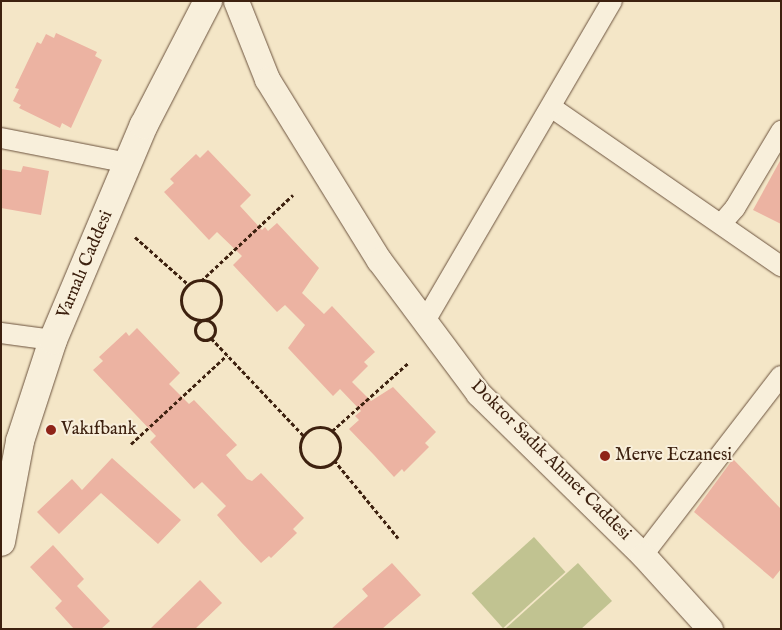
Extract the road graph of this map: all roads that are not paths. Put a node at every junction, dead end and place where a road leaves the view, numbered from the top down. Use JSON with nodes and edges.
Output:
{"nodes":[{"id":1,"x":208,"y":1,"type":"edge"},
{"id":2,"x":236,"y":1,"type":"edge"},
{"id":3,"x":612,"y":1,"type":"edge"},
{"id":4,"x":550,"y":107,"type":"junction"},
{"id":5,"x":781,"y":131,"type":"edge"},
{"id":6,"x":1,"y":138,"type":"edge"},
{"id":7,"x":129,"y":164,"type":"junction"},
{"id":8,"x":722,"y":223,"type":"junction"},
{"id":9,"x":781,"y":266,"type":"edge"},
{"id":10,"x":425,"y":321,"type":"junction"},
{"id":11,"x":1,"y":333,"type":"edge"},
{"id":12,"x":53,"y":340,"type":"junction"},
{"id":13,"x":781,"y":376,"type":"edge"},
{"id":14,"x":1,"y":542,"type":"edge"},
{"id":15,"x":643,"y":555,"type":"junction"},
{"id":16,"x":710,"y":629,"type":"edge"}],
"edges":[{"from":1,"to":7,"type":"main road","name":"Varnalı Caddesi"},
{"from":2,"to":10,"type":"street","name":"Doktor Sadık Ahmet Caddesi"},
{"from":3,"to":4,"type":"street"},
{"from":4,"to":8,"type":"street"},
{"from":4,"to":10,"type":"street"},
{"from":5,"to":8,"type":"street"},
{"from":6,"to":7,"type":"street"},
{"from":7,"to":12,"type":"main road","name":"Varnalı Caddesi"},
{"from":8,"to":9,"type":"street"},
{"from":10,"to":15,"type":"street","name":"Doktor Sadık Ahmet Caddesi"},
{"from":11,"to":12,"type":"street"},
{"from":12,"to":14,"type":"main road","name":"Varnalı Caddesi"},
{"from":13,"to":15,"type":"street"},
{"from":15,"to":16,"type":"street","name":"Doktor Sadık Ahmet Caddesi"}]}
